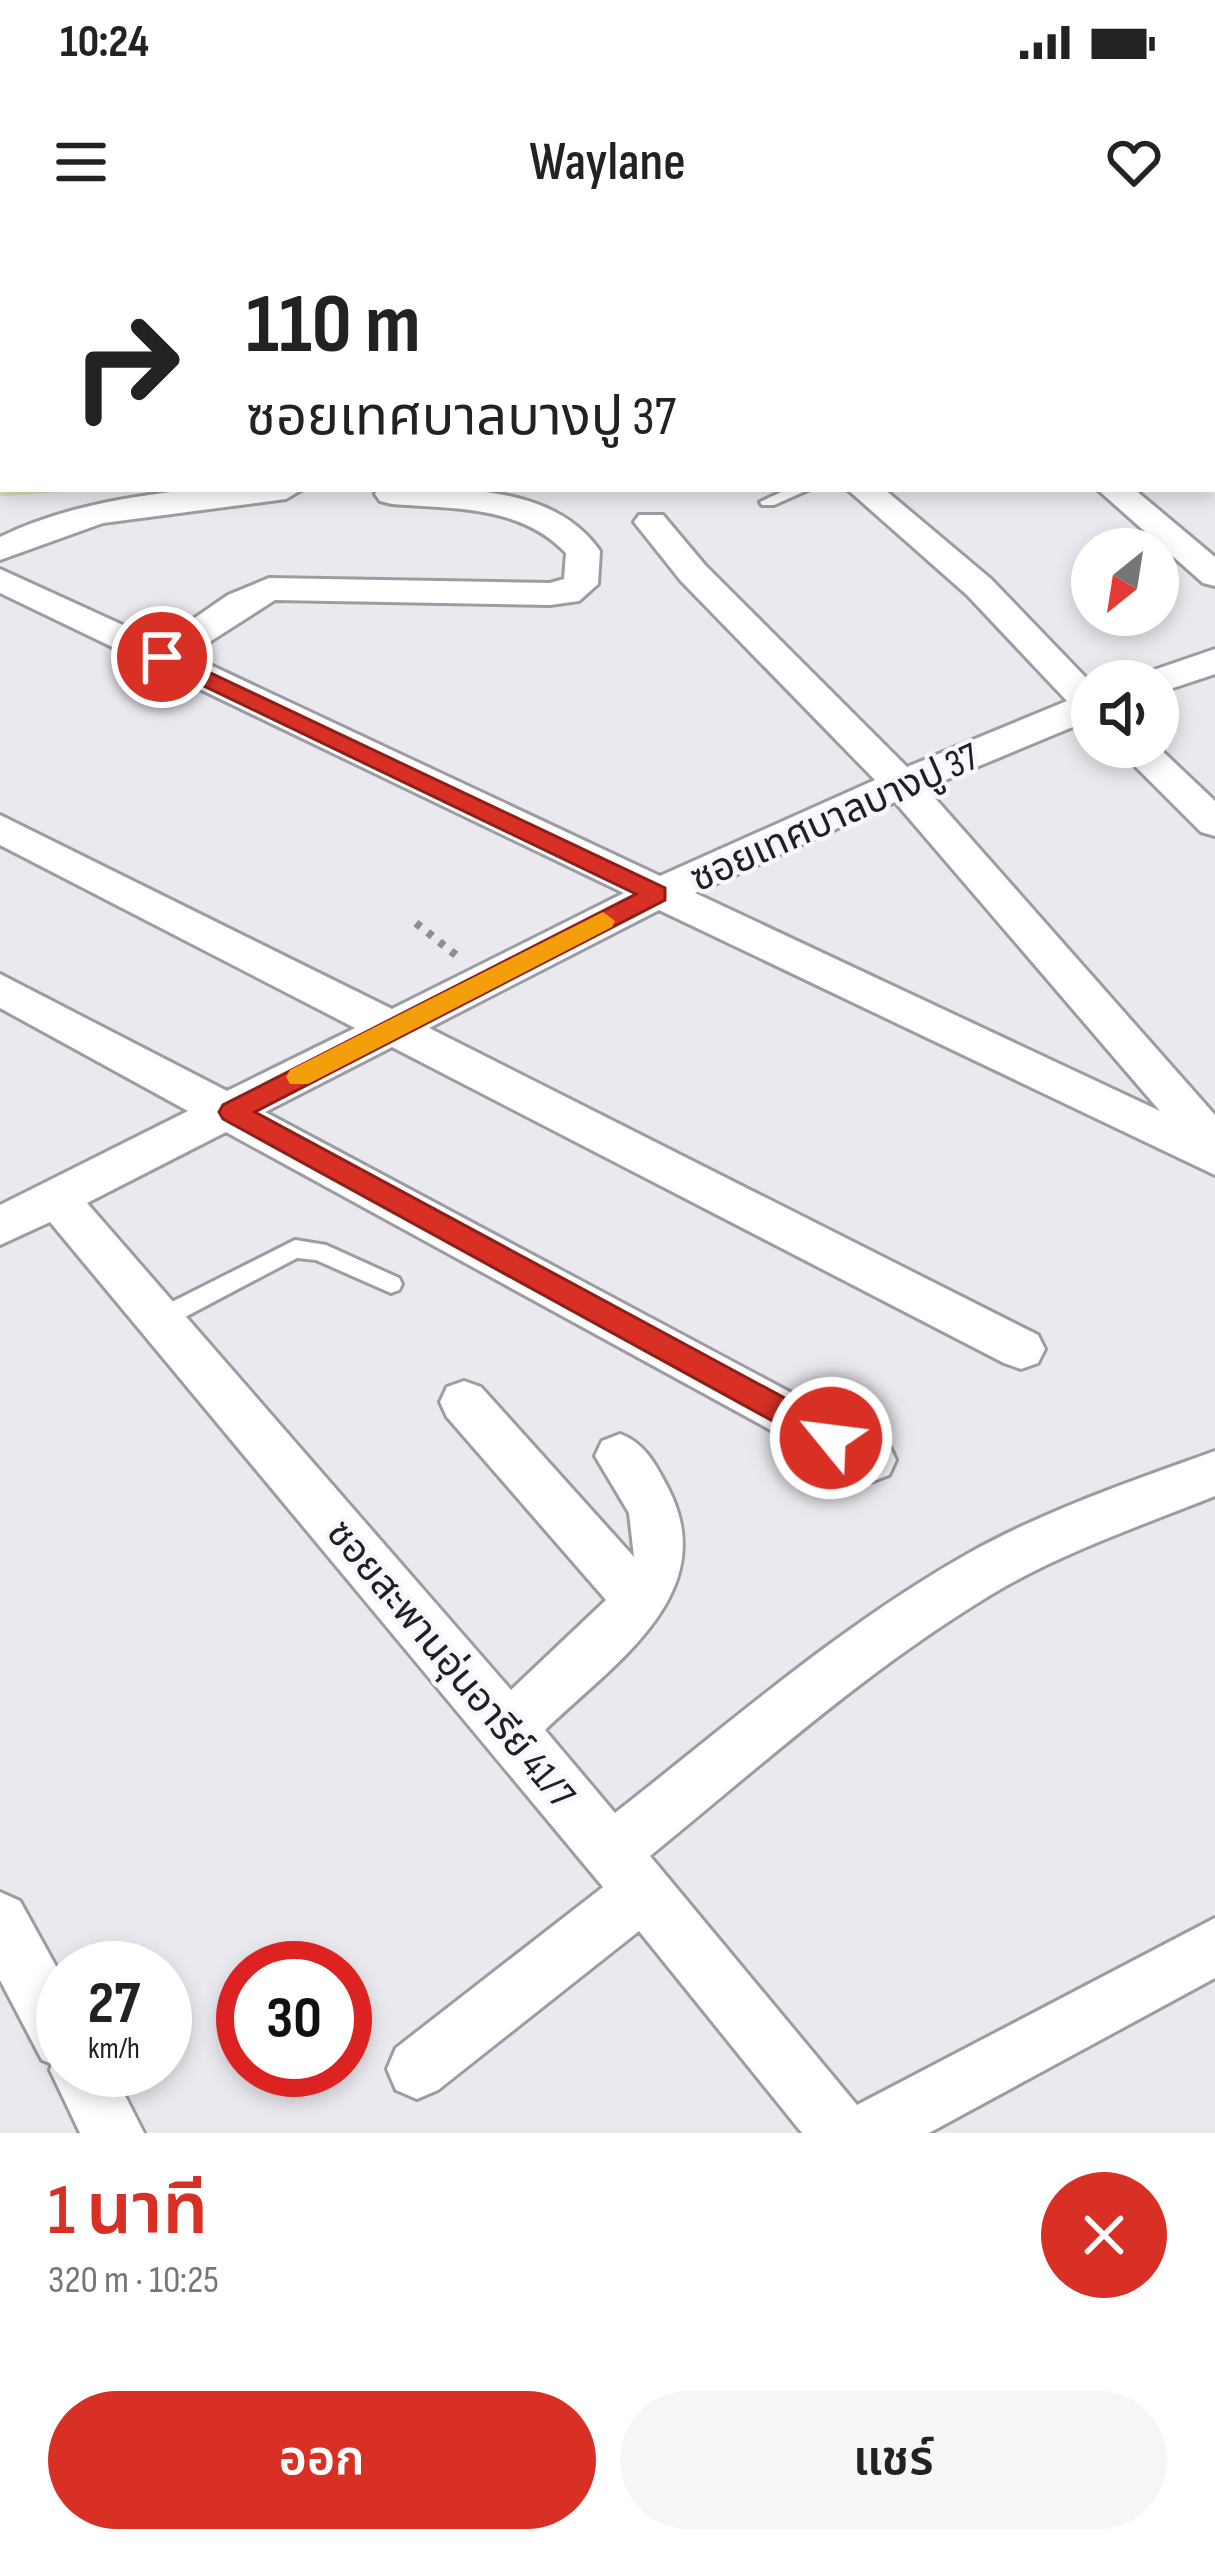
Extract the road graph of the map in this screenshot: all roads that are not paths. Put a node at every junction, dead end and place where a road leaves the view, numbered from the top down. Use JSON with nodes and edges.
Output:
{"nodes":[{"id":1,"x":265,"y":492,"type":"edge"},
{"id":2,"x":794,"y":492,"type":"edge"},
{"id":3,"x":868,"y":492,"type":"edge"},
{"id":4,"x":1118,"y":492,"type":"edge"},
{"id":5,"x":392,"y":494,"type":"dead end"},
{"id":6,"x":769,"y":502,"type":"dead end"},
{"id":7,"x":651,"y":522,"type":"dead end"},
{"id":8,"x":0,"y":550,"type":"edge"},
{"id":9,"x":1215,"y":575,"type":"edge"},
{"id":10,"x":0,"y":580,"type":"edge"},
{"id":11,"x":162,"y":657,"type":"junction"},
{"id":12,"x":1215,"y":661,"type":"edge"},
{"id":13,"x":1179,"y":674,"type":"edge"},
{"id":14,"x":1071,"y":683,"type":"edge"},
{"id":15,"x":1071,"y":714,"type":"edge"},
{"id":16,"x":1158,"y":768,"type":"edge"},
{"id":17,"x":901,"y":784,"type":"junction"},
{"id":18,"x":1215,"y":823,"type":"edge"},
{"id":19,"x":0,"y":828,"type":"edge"},
{"id":20,"x":657,"y":894,"type":"junction"},
{"id":21,"x":0,"y":989,"type":"edge"},
{"id":22,"x":394,"y":1027,"type":"junction"},
{"id":23,"x":232,"y":1112,"type":"junction"},
{"id":24,"x":1215,"y":1144,"type":"edge"},
{"id":25,"x":1215,"y":1157,"type":"edge"},
{"id":26,"x":56,"y":1198,"type":"junction"},
{"id":27,"x":0,"y":1226,"type":"edge"},
{"id":28,"x":391,"y":1284,"type":"dead end"},
{"id":29,"x":160,"y":1319,"type":"junction"},
{"id":30,"x":1022,"y":1349,"type":"dead end"},
{"id":31,"x":464,"y":1402,"type":"dead end"},
{"id":32,"x":620,"y":1456,"type":"dead end"},
{"id":33,"x":871,"y":1460,"type":"dead end"},
{"id":34,"x":1215,"y":1473,"type":"edge"},
{"id":35,"x":641,"y":1604,"type":"junction"},
{"id":36,"x":509,"y":1728,"type":"junction"},
{"id":37,"x":628,"y":1871,"type":"junction"},
{"id":38,"x":0,"y":1921,"type":"edge"},
{"id":39,"x":1215,"y":1947,"type":"edge"},
{"id":40,"x":36,"y":1988,"type":"edge"},
{"id":41,"x":417,"y":2069,"type":"dead end"},
{"id":42,"x":94,"y":2097,"type":"edge"},
{"id":43,"x":113,"y":2133,"type":"edge"},
{"id":44,"x":841,"y":2133,"type":"edge"},
{"id":45,"x":867,"y":2133,"type":"edge"}],
"edges":[{"from":1,"to":8,"type":"street"},
{"from":2,"to":6,"type":"lane"},
{"from":3,"to":14,"type":"street"},
{"from":4,"to":9,"type":"street"},
{"from":5,"to":11,"type":"street"},
{"from":7,"to":17,"type":"street"},
{"from":10,"to":11,"type":"street"},
{"from":11,"to":20,"type":"street"},
{"from":12,"to":13,"type":"street"},
{"from":15,"to":17,"type":"street","name":"ซอยเทศบาลบางปู 37"},
{"from":16,"to":18,"type":"street"},
{"from":17,"to":20,"type":"street","name":"ซอยเทศบาลบางปู 37"},
{"from":17,"to":24,"type":"street"},
{"from":19,"to":22,"type":"street"},
{"from":20,"to":22,"type":"street","name":"ซอยเทศบาลบางปู 37"},
{"from":20,"to":25,"type":"street"},
{"from":21,"to":23,"type":"street"},
{"from":22,"to":23,"type":"street","name":"ซอยเทศบาลบางปู 37"},
{"from":22,"to":30,"type":"street"},
{"from":23,"to":26,"type":"street","name":"ซอยเทศบาลบางปู 37"},
{"from":23,"to":33,"type":"street"},
{"from":26,"to":27,"type":"street","name":"ซอยเทศบาลบางปู 37"},
{"from":26,"to":29,"type":"street","name":"ซอยสะพานอุ่นอารีย์ 41/7"},
{"from":28,"to":29,"type":"lane"},
{"from":29,"to":36,"type":"street","name":"ซอยสะพานอุ่นอารีย์ 41/7"},
{"from":31,"to":35,"type":"street"},
{"from":32,"to":35,"type":"street"},
{"from":34,"to":37,"type":"street"},
{"from":35,"to":36,"type":"street"},
{"from":36,"to":37,"type":"street","name":"ซอยสะพานอุ่นอารีย์ 41/7"},
{"from":37,"to":41,"type":"street"},
{"from":37,"to":44,"type":"street","name":"ซอยสะพานอุ่นอารีย์ 41/7"},
{"from":38,"to":40,"type":"street"},
{"from":39,"to":45,"type":"street"},
{"from":42,"to":43,"type":"street"}]}
